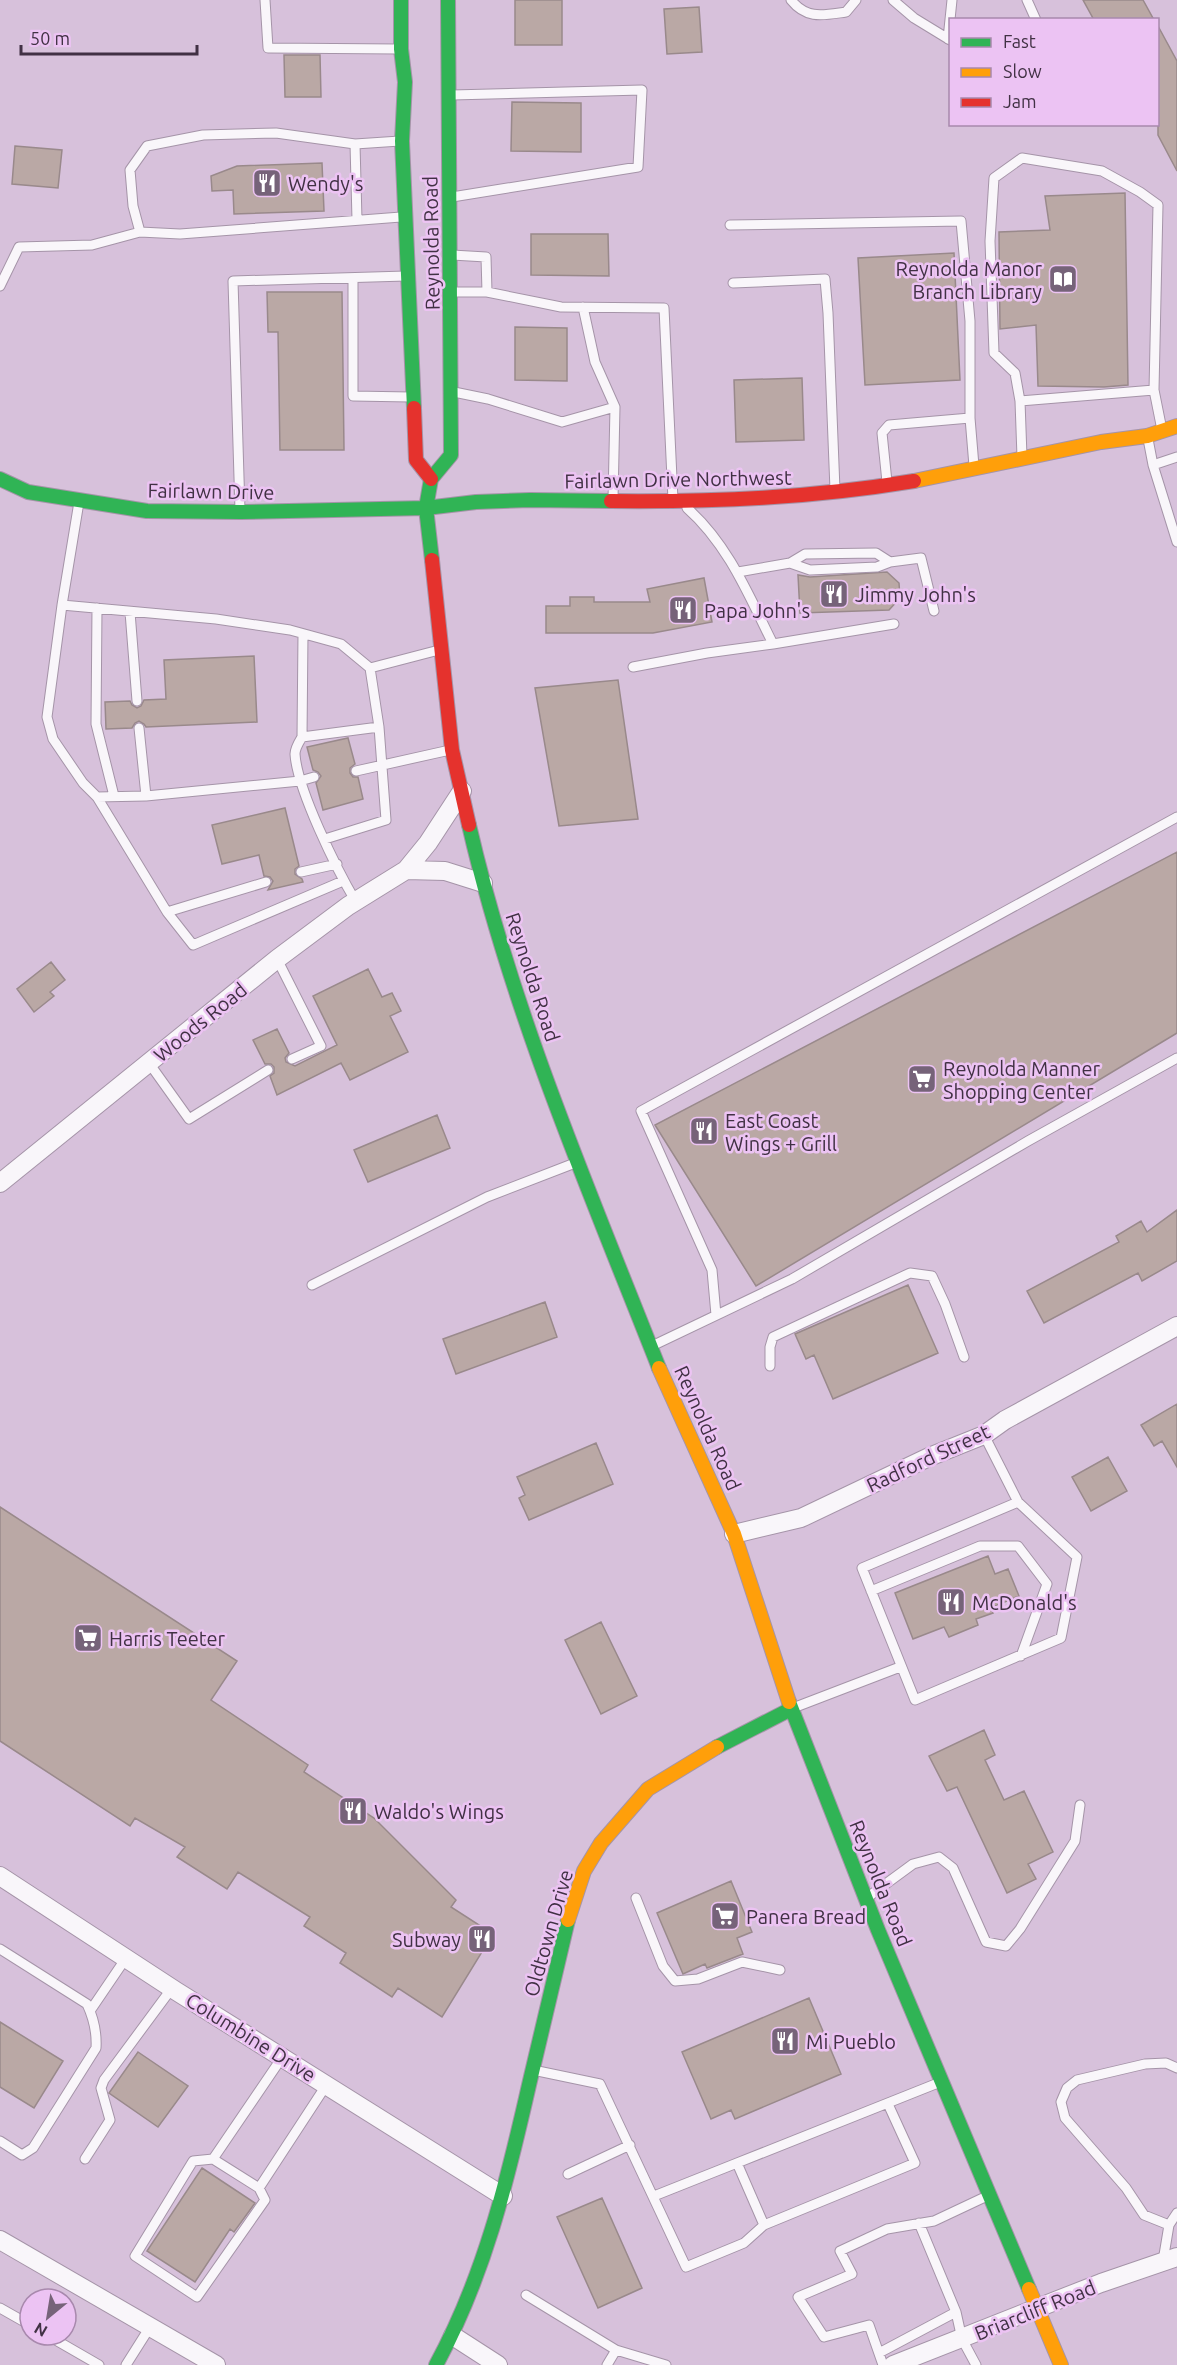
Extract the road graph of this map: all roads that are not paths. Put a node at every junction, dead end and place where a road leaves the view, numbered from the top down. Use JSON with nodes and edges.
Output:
{"nodes":[{"id":1,"x":265,"y":0,"type":"edge"},
{"id":2,"x":400,"y":0,"type":"edge"},
{"id":3,"x":448,"y":0,"type":"edge"},
{"id":4,"x":791,"y":0,"type":"edge"},
{"id":5,"x":856,"y":0,"type":"edge"},
{"id":6,"x":893,"y":0,"type":"edge"},
{"id":7,"x":952,"y":0,"type":"edge"},
{"id":8,"x":1027,"y":0,"type":"edge"},
{"id":9,"x":951,"y":18,"type":"edge"},
{"id":10,"x":1035,"y":18,"type":"edge"},
{"id":11,"x":949,"y":38,"type":"edge"},
{"id":12,"x":401,"y":49,"type":"junction"},
{"id":13,"x":447,"y":95,"type":"junction"},
{"id":14,"x":402,"y":141,"type":"junction"},
{"id":15,"x":354,"y":144,"type":"junction"},
{"id":16,"x":450,"y":197,"type":"junction"},
{"id":17,"x":406,"y":217,"type":"junction"},
{"id":18,"x":357,"y":220,"type":"junction"},
{"id":19,"x":730,"y":225,"type":"dead end"},
{"id":20,"x":140,"y":232,"type":"junction"},
{"id":21,"x":450,"y":255,"type":"junction"},
{"id":22,"x":409,"y":276,"type":"junction"},
{"id":23,"x":352,"y":278,"type":"junction"},
{"id":24,"x":733,"y":283,"type":"dead end"},
{"id":25,"x":0,"y":286,"type":"edge"},
{"id":26,"x":451,"y":292,"type":"junction"},
{"id":27,"x":488,"y":292,"type":"junction"},
{"id":28,"x":583,"y":307,"type":"junction"},
{"id":29,"x":1154,"y":390,"type":"junction"},
{"id":30,"x":452,"y":392,"type":"junction"},
{"id":31,"x":413,"y":397,"type":"junction"},
{"id":32,"x":1020,"y":401,"type":"junction"},
{"id":33,"x":615,"y":407,"type":"junction"},
{"id":34,"x":970,"y":418,"type":"junction"},
{"id":35,"x":1177,"y":426,"type":"edge"},
{"id":36,"x":1162,"y":431,"type":"junction"},
{"id":37,"x":1147,"y":436,"type":"junction"},
{"id":38,"x":1177,"y":457,"type":"edge"},
{"id":39,"x":1022,"y":458,"type":"junction"},
{"id":40,"x":1153,"y":465,"type":"junction"},
{"id":41,"x":974,"y":468,"type":"junction"},
{"id":42,"x":0,"y":479,"type":"edge"},
{"id":43,"x":431,"y":479,"type":"junction"},
{"id":44,"x":887,"y":485,"type":"junction"},
{"id":45,"x":835,"y":492,"type":"junction"},
{"id":46,"x":612,"y":501,"type":"junction"},
{"id":47,"x":79,"y":502,"type":"junction"},
{"id":48,"x":677,"y":502,"type":"junction"},
{"id":49,"x":426,"y":508,"type":"junction"},
{"id":50,"x":240,"y":513,"type":"junction"},
{"id":51,"x":1177,"y":542,"type":"edge"},
{"id":52,"x":890,"y":562,"type":"junction"},
{"id":53,"x":790,"y":563,"type":"junction"},
{"id":54,"x":738,"y":572,"type":"junction"},
{"id":55,"x":62,"y":605,"type":"junction"},
{"id":56,"x":97,"y":608,"type":"junction"},
{"id":57,"x":934,"y":611,"type":"dead end"},
{"id":58,"x":130,"y":612,"type":"junction"},
{"id":59,"x":894,"y":624,"type":"dead end"},
{"id":60,"x":303,"y":634,"type":"junction"},
{"id":61,"x":773,"y":644,"type":"junction"},
{"id":62,"x":440,"y":650,"type":"junction"},
{"id":63,"x":633,"y":667,"type":"dead end"},
{"id":64,"x":370,"y":668,"type":"junction"},
{"id":65,"x":137,"y":701,"type":"dead end"},
{"id":66,"x":379,"y":727,"type":"junction"},
{"id":67,"x":139,"y":728,"type":"dead end"},
{"id":68,"x":302,"y":737,"type":"junction"},
{"id":69,"x":452,"y":750,"type":"junction"},
{"id":70,"x":381,"y":764,"type":"junction"},
{"id":71,"x":356,"y":771,"type":"dead end"},
{"id":72,"x":314,"y":777,"type":"dead end"},
{"id":73,"x":300,"y":781,"type":"junction"},
{"id":74,"x":462,"y":791,"type":"junction"},
{"id":75,"x":114,"y":796,"type":"junction"},
{"id":76,"x":146,"y":796,"type":"junction"},
{"id":77,"x":97,"y":797,"type":"junction"},
{"id":78,"x":1177,"y":817,"type":"edge"},
{"id":79,"x":325,"y":839,"type":"junction"},
{"id":80,"x":337,"y":864,"type":"junction"},
{"id":81,"x":406,"y":870,"type":"junction"},
{"id":82,"x":301,"y":872,"type":"dead end"},
{"id":83,"x":343,"y":881,"type":"junction"},
{"id":84,"x":266,"y":882,"type":"dead end"},
{"id":85,"x":483,"y":883,"type":"junction"},
{"id":86,"x":356,"y":902,"type":"junction"},
{"id":87,"x":167,"y":912,"type":"junction"},
{"id":88,"x":277,"y":959,"type":"junction"},
{"id":89,"x":1177,"y":1058,"type":"edge"},
{"id":90,"x":291,"y":1059,"type":"dead end"},
{"id":91,"x":149,"y":1063,"type":"junction"},
{"id":92,"x":268,"y":1070,"type":"dead end"},
{"id":93,"x":580,"y":1161,"type":"junction"},
{"id":94,"x":0,"y":1183,"type":"edge"},
{"id":95,"x":312,"y":1284,"type":"dead end"},
{"id":96,"x":716,"y":1315,"type":"junction"},
{"id":97,"x":1177,"y":1326,"type":"edge"},
{"id":98,"x":652,"y":1346,"type":"junction"},
{"id":99,"x":964,"y":1357,"type":"dead end"},
{"id":100,"x":770,"y":1366,"type":"dead end"},
{"id":101,"x":984,"y":1435,"type":"junction"},
{"id":102,"x":1018,"y":1502,"type":"junction"},
{"id":103,"x":734,"y":1534,"type":"junction"},
{"id":104,"x":871,"y":1591,"type":"junction"},
{"id":105,"x":1021,"y":1656,"type":"junction"},
{"id":106,"x":900,"y":1667,"type":"junction"},
{"id":107,"x":791,"y":1708,"type":"junction"},
{"id":108,"x":1080,"y":1804,"type":"dead end"},
{"id":109,"x":0,"y":1876,"type":"edge"},
{"id":110,"x":636,"y":1898,"type":"dead end"},
{"id":111,"x":866,"y":1899,"type":"junction"},
{"id":112,"x":0,"y":1949,"type":"edge"},
{"id":113,"x":126,"y":1958,"type":"junction"},
{"id":114,"x":780,"y":1970,"type":"dead end"},
{"id":115,"x":172,"y":1988,"type":"junction"},
{"id":116,"x":90,"y":2011,"type":"junction"},
{"id":117,"x":283,"y":2056,"type":"junction"},
{"id":118,"x":1177,"y":2068,"type":"edge"},
{"id":119,"x":532,"y":2070,"type":"junction"},
{"id":120,"x":943,"y":2081,"type":"junction"},
{"id":121,"x":327,"y":2084,"type":"junction"},
{"id":122,"x":888,"y":2104,"type":"junction"},
{"id":123,"x":0,"y":2141,"type":"edge"},
{"id":124,"x":630,"y":2145,"type":"junction"},
{"id":125,"x":85,"y":2158,"type":"dead end"},
{"id":126,"x":213,"y":2159,"type":"junction"},
{"id":127,"x":737,"y":2163,"type":"junction"},
{"id":128,"x":568,"y":2174,"type":"dead end"},
{"id":129,"x":259,"y":2188,"type":"junction"},
{"id":130,"x":990,"y":2194,"type":"junction"},
{"id":131,"x":503,"y":2196,"type":"junction"},
{"id":132,"x":654,"y":2196,"type":"junction"},
{"id":133,"x":1177,"y":2213,"type":"edge"},
{"id":134,"x":919,"y":2223,"type":"junction"},
{"id":135,"x":764,"y":2225,"type":"junction"},
{"id":136,"x":1169,"y":2225,"type":"junction"},
{"id":137,"x":2,"y":2246,"type":"edge"},
{"id":138,"x":1170,"y":2260,"type":"edge"},
{"id":139,"x":526,"y":2295,"type":"dead end"},
{"id":140,"x":1037,"y":2307,"type":"junction"},
{"id":141,"x":0,"y":2308,"type":"edge"},
{"id":142,"x":956,"y":2312,"type":"junction"},
{"id":143,"x":18,"y":2318,"type":"edge"},
{"id":144,"x":150,"y":2327,"type":"junction"},
{"id":145,"x":453,"y":2336,"type":"junction"},
{"id":146,"x":962,"y":2339,"type":"junction"},
{"id":147,"x":68,"y":2347,"type":"edge"},
{"id":148,"x":616,"y":2350,"type":"junction"},
{"id":149,"x":879,"y":2353,"type":"junction"},
{"id":150,"x":99,"y":2365,"type":"edge"},
{"id":151,"x":126,"y":2365,"type":"edge"},
{"id":152,"x":216,"y":2365,"type":"edge"},
{"id":153,"x":436,"y":2365,"type":"edge"},
{"id":154,"x":498,"y":2365,"type":"edge"},
{"id":155,"x":607,"y":2365,"type":"edge"},
{"id":156,"x":666,"y":2365,"type":"edge"},
{"id":157,"x":883,"y":2365,"type":"edge"},
{"id":158,"x":893,"y":2365,"type":"edge"},
{"id":159,"x":976,"y":2365,"type":"edge"},
{"id":160,"x":1061,"y":2365,"type":"edge"}],
"edges":[{"from":1,"to":12,"type":"lane"},
{"from":2,"to":12,"type":"main road","name":"Reynolda Road"},
{"from":3,"to":13,"type":"main road","name":"Reynolda Road"},
{"from":4,"to":5,"type":"lane"},
{"from":6,"to":11,"type":"lane"},
{"from":7,"to":9,"type":"lane"},
{"from":8,"to":10,"type":"lane"},
{"from":12,"to":14,"type":"main road","name":"Reynolda Road"},
{"from":13,"to":16,"type":"main road","name":"Reynolda Road"},
{"from":13,"to":16,"type":"lane"},
{"from":14,"to":15,"type":"lane"},
{"from":14,"to":17,"type":"main road","name":"Reynolda Road"},
{"from":15,"to":18,"type":"lane"},
{"from":15,"to":20,"type":"lane"},
{"from":16,"to":21,"type":"main road","name":"Reynolda Road"},
{"from":17,"to":18,"type":"lane"},
{"from":17,"to":22,"type":"main road","name":"Reynolda Road"},
{"from":18,"to":20,"type":"lane"},
{"from":19,"to":34,"type":"lane"},
{"from":20,"to":25,"type":"lane"},
{"from":21,"to":26,"type":"main road","name":"Reynolda Road"},
{"from":21,"to":27,"type":"lane"},
{"from":22,"to":23,"type":"lane"},
{"from":22,"to":31,"type":"main road","name":"Reynolda Road"},
{"from":23,"to":31,"type":"lane"},
{"from":23,"to":50,"type":"lane"},
{"from":24,"to":45,"type":"lane"},
{"from":26,"to":27,"type":"lane"},
{"from":26,"to":30,"type":"main road","name":"Reynolda Road"},
{"from":27,"to":28,"type":"lane"},
{"from":28,"to":33,"type":"lane"},
{"from":28,"to":48,"type":"lane"},
{"from":29,"to":32,"type":"lane"},
{"from":29,"to":32,"type":"lane"},
{"from":29,"to":36,"type":"lane"},
{"from":30,"to":33,"type":"lane"},
{"from":30,"to":43,"type":"main road","name":"Reynolda Road"},
{"from":31,"to":43,"type":"main road","name":"Reynolda Road"},
{"from":32,"to":39,"type":"lane"},
{"from":33,"to":46,"type":"lane"},
{"from":34,"to":41,"type":"lane"},
{"from":34,"to":44,"type":"lane"},
{"from":35,"to":36,"type":"main road","name":"Fairlawn Drive Northwest"},
{"from":36,"to":37,"type":"main road","name":"Fairlawn Drive Northwest"},
{"from":37,"to":39,"type":"main road","name":"Fairlawn Drive Northwest"},
{"from":37,"to":40,"type":"lane"},
{"from":38,"to":40,"type":"lane"},
{"from":39,"to":41,"type":"main road","name":"Fairlawn Drive Northwest"},
{"from":40,"to":51,"type":"lane"},
{"from":41,"to":44,"type":"main road","name":"Fairlawn Drive Northwest"},
{"from":42,"to":47,"type":"main road","name":"Fairlawn Drive"},
{"from":43,"to":49,"type":"main road","name":"Reynolda Road"},
{"from":44,"to":45,"type":"main road","name":"Fairlawn Drive Northwest"},
{"from":45,"to":48,"type":"main road","name":"Fairlawn Drive Northwest"},
{"from":46,"to":48,"type":"main road","name":"Fairlawn Drive Northwest"},
{"from":46,"to":49,"type":"main road","name":"Fairlawn Drive Northwest"},
{"from":47,"to":50,"type":"main road","name":"Fairlawn Drive"},
{"from":47,"to":55,"type":"lane"},
{"from":48,"to":54,"type":"lane"},
{"from":49,"to":50,"type":"main road","name":"Fairlawn Drive"},
{"from":49,"to":62,"type":"main road","name":"Reynolda Road"},
{"from":52,"to":53,"type":"lane"},
{"from":52,"to":53,"type":"lane"},
{"from":52,"to":57,"type":"lane"},
{"from":53,"to":54,"type":"lane"},
{"from":54,"to":61,"type":"lane"},
{"from":55,"to":56,"type":"lane"},
{"from":55,"to":77,"type":"lane"},
{"from":56,"to":58,"type":"lane"},
{"from":56,"to":75,"type":"lane"},
{"from":58,"to":60,"type":"lane"},
{"from":58,"to":65,"type":"lane"},
{"from":59,"to":61,"type":"lane"},
{"from":60,"to":64,"type":"lane"},
{"from":60,"to":68,"type":"lane"},
{"from":61,"to":63,"type":"lane"},
{"from":62,"to":64,"type":"lane"},
{"from":62,"to":69,"type":"main road","name":"Reynolda Road"},
{"from":64,"to":66,"type":"lane"},
{"from":66,"to":68,"type":"lane"},
{"from":66,"to":70,"type":"lane"},
{"from":67,"to":76,"type":"lane"},
{"from":68,"to":73,"type":"lane"},
{"from":69,"to":70,"type":"lane"},
{"from":69,"to":74,"type":"main road","name":"Reynolda Road"},
{"from":70,"to":71,"type":"lane"},
{"from":70,"to":79,"type":"lane"},
{"from":72,"to":73,"type":"lane"},
{"from":73,"to":76,"type":"lane"},
{"from":73,"to":79,"type":"lane"},
{"from":74,"to":81,"type":"street","name":"Woods Road"},
{"from":74,"to":85,"type":"main road","name":"Reynolda Road"},
{"from":75,"to":76,"type":"lane"},
{"from":75,"to":77,"type":"lane"},
{"from":77,"to":87,"type":"lane"},
{"from":78,"to":96,"type":"lane"},
{"from":79,"to":80,"type":"lane"},
{"from":80,"to":82,"type":"lane"},
{"from":80,"to":83,"type":"lane"},
{"from":81,"to":85,"type":"street"},
{"from":81,"to":86,"type":"street","name":"Woods Road"},
{"from":83,"to":86,"type":"lane"},
{"from":83,"to":87,"type":"lane"},
{"from":84,"to":87,"type":"lane"},
{"from":85,"to":93,"type":"main road","name":"Reynolda Road"},
{"from":86,"to":88,"type":"street","name":"Woods Road"},
{"from":88,"to":90,"type":"lane"},
{"from":88,"to":91,"type":"street","name":"Woods Road"},
{"from":89,"to":96,"type":"lane"},
{"from":91,"to":92,"type":"lane"},
{"from":91,"to":94,"type":"street","name":"Woods Road"},
{"from":93,"to":95,"type":"lane"},
{"from":93,"to":98,"type":"main road","name":"Reynolda Road"},
{"from":96,"to":98,"type":"lane"},
{"from":97,"to":101,"type":"street","name":"Radford Street"},
{"from":98,"to":103,"type":"main road","name":"Reynolda Road"},
{"from":99,"to":100,"type":"lane"},
{"from":101,"to":102,"type":"lane"},
{"from":101,"to":103,"type":"street","name":"Radford Street"},
{"from":102,"to":104,"type":"lane"},
{"from":102,"to":105,"type":"lane"},
{"from":103,"to":107,"type":"main road","name":"Reynolda Road"},
{"from":104,"to":105,"type":"lane"},
{"from":104,"to":106,"type":"lane"},
{"from":105,"to":106,"type":"lane"},
{"from":106,"to":107,"type":"lane"},
{"from":107,"to":111,"type":"main road","name":"Reynolda Road"},
{"from":107,"to":119,"type":"main road","name":"Oldtown Drive"},
{"from":108,"to":111,"type":"lane"},
{"from":109,"to":113,"type":"street","name":"Columbine Drive"},
{"from":110,"to":114,"type":"lane"},
{"from":111,"to":120,"type":"main road","name":"Reynolda Road"},
{"from":112,"to":116,"type":"lane"},
{"from":113,"to":115,"type":"street","name":"Columbine Drive"},
{"from":113,"to":116,"type":"lane"},
{"from":115,"to":117,"type":"street","name":"Columbine Drive"},
{"from":115,"to":125,"type":"lane"},
{"from":116,"to":123,"type":"lane"},
{"from":117,"to":121,"type":"street","name":"Columbine Drive"},
{"from":117,"to":126,"type":"lane"},
{"from":118,"to":136,"type":"lane"},
{"from":119,"to":124,"type":"lane"},
{"from":119,"to":131,"type":"main road","name":"Oldtown Drive"},
{"from":120,"to":122,"type":"lane"},
{"from":120,"to":130,"type":"main road","name":"Reynolda Road"},
{"from":121,"to":129,"type":"lane"},
{"from":121,"to":131,"type":"street","name":"Columbine Drive"},
{"from":122,"to":127,"type":"lane"},
{"from":122,"to":135,"type":"lane"},
{"from":124,"to":128,"type":"lane"},
{"from":124,"to":132,"type":"lane"},
{"from":126,"to":129,"type":"lane"},
{"from":126,"to":129,"type":"lane"},
{"from":127,"to":132,"type":"lane"},
{"from":127,"to":135,"type":"lane"},
{"from":130,"to":134,"type":"lane"},
{"from":130,"to":140,"type":"main road","name":"Reynolda Road"},
{"from":131,"to":145,"type":"main road","name":"Oldtown Drive"},
{"from":132,"to":135,"type":"lane"},
{"from":133,"to":136,"type":"lane"},
{"from":134,"to":142,"type":"lane"},
{"from":134,"to":149,"type":"lane"},
{"from":136,"to":138,"type":"lane"},
{"from":137,"to":144,"type":"street"},
{"from":138,"to":140,"type":"street","name":"Briarcliff Road"},
{"from":139,"to":148,"type":"lane"},
{"from":140,"to":146,"type":"street","name":"Briarcliff Road"},
{"from":140,"to":160,"type":"main road","name":"Reynolda Road"},
{"from":141,"to":143,"type":"lane"},
{"from":142,"to":146,"type":"lane"},
{"from":142,"to":149,"type":"lane"},
{"from":144,"to":151,"type":"lane"},
{"from":144,"to":152,"type":"street"},
{"from":145,"to":153,"type":"main road","name":"Oldtown Drive"},
{"from":145,"to":154,"type":"street"},
{"from":146,"to":158,"type":"street","name":"Briarcliff Road"},
{"from":146,"to":159,"type":"lane"},
{"from":147,"to":150,"type":"lane"},
{"from":148,"to":155,"type":"lane"},
{"from":148,"to":156,"type":"lane"},
{"from":149,"to":157,"type":"lane"}]}
